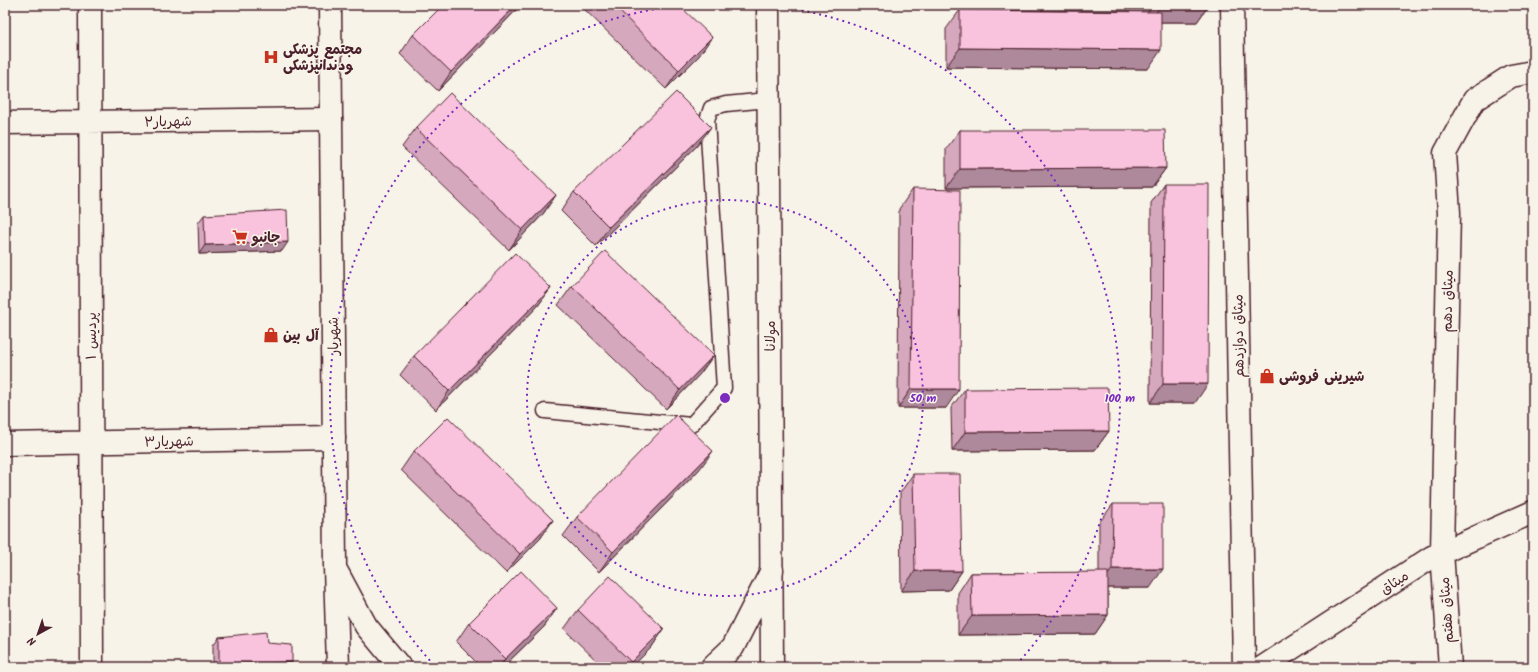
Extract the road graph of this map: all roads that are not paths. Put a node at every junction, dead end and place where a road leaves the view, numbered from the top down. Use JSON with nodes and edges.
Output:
{"nodes":[{"id":1,"x":90,"y":5,"type":"edge"},
{"id":2,"x":330,"y":5,"type":"edge"},
{"id":3,"x":768,"y":5,"type":"edge"},
{"id":4,"x":1232,"y":5,"type":"edge"},
{"id":5,"x":1533,"y":72,"type":"edge"},
{"id":6,"x":768,"y":100,"type":"junction"},
{"id":7,"x":331,"y":119,"type":"junction"},
{"id":8,"x":91,"y":122,"type":"junction"},
{"id":9,"x":5,"y":123,"type":"edge"},
{"id":10,"x":544,"y":411,"type":"dead end"},
{"id":11,"x":334,"y":438,"type":"junction"},
{"id":12,"x":92,"y":442,"type":"junction"},
{"id":13,"x":5,"y":444,"type":"edge"},
{"id":14,"x":1533,"y":512,"type":"edge"},
{"id":15,"x":1442,"y":552,"type":"junction"},
{"id":16,"x":335,"y":567,"type":"junction"},
{"id":17,"x":772,"y":570,"type":"junction"},
{"id":18,"x":92,"y":667,"type":"edge"},
{"id":19,"x":338,"y":667,"type":"edge"},
{"id":20,"x":400,"y":667,"type":"edge"},
{"id":21,"x":712,"y":667,"type":"edge"},
{"id":22,"x":772,"y":667,"type":"edge"},
{"id":23,"x":1244,"y":667,"type":"edge"},
{"id":24,"x":1263,"y":667,"type":"edge"},
{"id":25,"x":1450,"y":667,"type":"edge"}],
"edges":[{"from":1,"to":8,"type":"street","name":"پردیس ۱"},
{"from":2,"to":7,"type":"street","name":"شهریار"},
{"from":3,"to":6,"type":"street","name":"مولانا"},
{"from":4,"to":23,"type":"street","name":"میثاق دوازدهم"},
{"from":5,"to":15,"type":"street","name":"میثاق دهم"},
{"from":6,"to":10,"type":"lane"},
{"from":6,"to":17,"type":"street","name":"مولانا"},
{"from":7,"to":8,"type":"street","name":"شهریار۲"},
{"from":7,"to":11,"type":"street","name":"شهریار"},
{"from":8,"to":9,"type":"street","name":"شهریار۲"},
{"from":8,"to":12,"type":"street","name":"پردیس ۱"},
{"from":11,"to":12,"type":"street","name":"شهریار۳"},
{"from":11,"to":16,"type":"street","name":"شهریار"},
{"from":12,"to":13,"type":"street","name":"شهریار۳"},
{"from":12,"to":18,"type":"street","name":"پردیس ۱"},
{"from":14,"to":15,"type":"street","name":"میثاق"},
{"from":15,"to":24,"type":"street","name":"میثاق"},
{"from":15,"to":25,"type":"street","name":"میثاق هفتم"},
{"from":16,"to":19,"type":"street","name":"شهریار"},
{"from":16,"to":20,"type":"street"},
{"from":17,"to":21,"type":"street"},
{"from":17,"to":22,"type":"street","name":"مولانا"}]}
